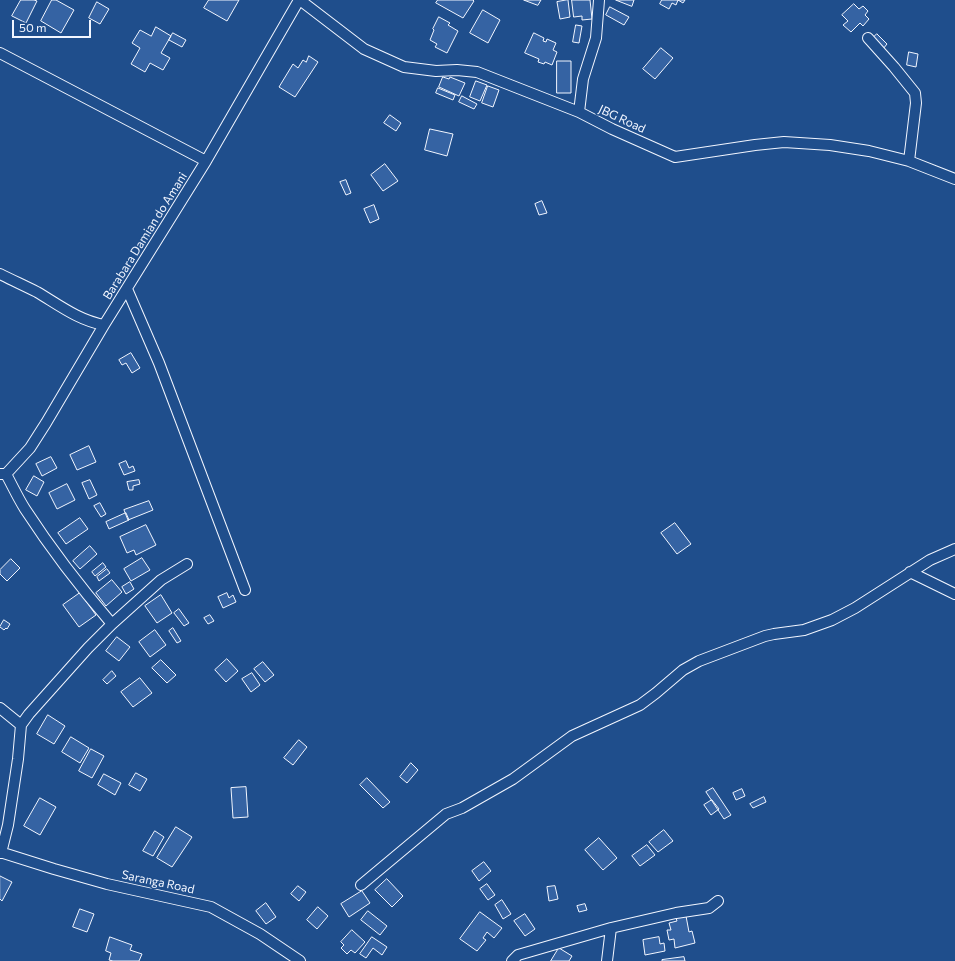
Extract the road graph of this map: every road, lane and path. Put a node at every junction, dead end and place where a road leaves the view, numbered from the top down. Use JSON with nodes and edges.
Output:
{"nodes":[{"id":1,"x":300,"y":0,"type":"edge"},
{"id":2,"x":599,"y":0,"type":"edge"},
{"id":3,"x":868,"y":38,"type":"dead end"},
{"id":4,"x":0,"y":53,"type":"edge"},
{"id":5,"x":579,"y":112,"type":"junction"},
{"id":6,"x":206,"y":161,"type":"junction"},
{"id":7,"x":909,"y":161,"type":"junction"},
{"id":8,"x":955,"y":179,"type":"edge"},
{"id":9,"x":0,"y":274,"type":"edge"},
{"id":10,"x":128,"y":289,"type":"junction"},
{"id":11,"x":104,"y":325,"type":"junction"},
{"id":12,"x":3,"y":474,"type":"edge"},
{"id":13,"x":955,"y":549,"type":"edge"},
{"id":14,"x":187,"y":564,"type":"dead end"},
{"id":15,"x":910,"y":572,"type":"junction"},
{"id":16,"x":244,"y":590,"type":"dead end"},
{"id":17,"x":955,"y":594,"type":"edge"},
{"id":18,"x":112,"y":624,"type":"junction"},
{"id":19,"x":0,"y":708,"type":"edge"},
{"id":20,"x":21,"y":725,"type":"junction"},
{"id":21,"x":0,"y":852,"type":"edge"},
{"id":22,"x":361,"y":885,"type":"dead end"},
{"id":23,"x":718,"y":901,"type":"dead end"},
{"id":24,"x":611,"y":928,"type":"junction"},
{"id":25,"x":299,"y":961,"type":"edge"},
{"id":26,"x":512,"y":961,"type":"edge"},
{"id":27,"x":607,"y":961,"type":"edge"}],
"edges":[{"from":1,"to":5,"type":"street","name":"JBG Road"},
{"from":1,"to":6,"type":"street","name":"Barabara Damian do Amani"},
{"from":2,"to":5,"type":"street"},
{"from":3,"to":7,"type":"street"},
{"from":4,"to":6,"type":"street"},
{"from":5,"to":7,"type":"street","name":"JBG Road"},
{"from":6,"to":10,"type":"street","name":"Barabara Damian do Amani"},
{"from":7,"to":8,"type":"street","name":"JBG Road"},
{"from":9,"to":11,"type":"street"},
{"from":10,"to":11,"type":"street","name":"Barabara Damian do Amani"},
{"from":10,"to":16,"type":"street"},
{"from":11,"to":12,"type":"street","name":"Barabara Damian do Amani"},
{"from":12,"to":18,"type":"street"},
{"from":13,"to":15,"type":"street"},
{"from":14,"to":18,"type":"street"},
{"from":15,"to":17,"type":"street"},
{"from":15,"to":22,"type":"street"},
{"from":18,"to":20,"type":"street"},
{"from":19,"to":20,"type":"street"},
{"from":20,"to":21,"type":"street"},
{"from":21,"to":25,"type":"street","name":"Saranga Road"},
{"from":23,"to":24,"type":"street"},
{"from":24,"to":26,"type":"street"},
{"from":24,"to":27,"type":"street"}]}
